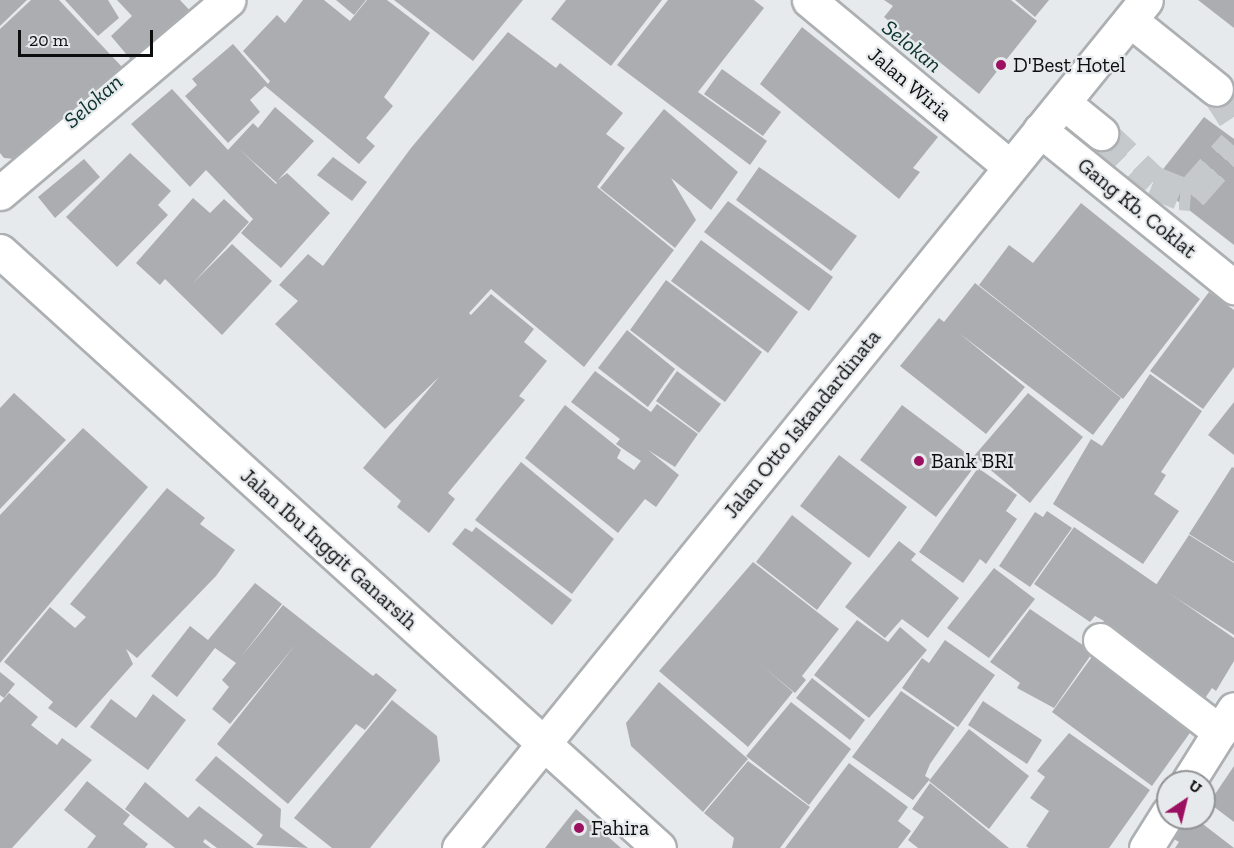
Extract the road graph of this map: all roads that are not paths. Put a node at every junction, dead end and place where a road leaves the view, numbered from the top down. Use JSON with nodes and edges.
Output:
{"nodes":[{"id":1,"x":228,"y":0,"type":"edge"},
{"id":2,"x":809,"y":0,"type":"edge"},
{"id":3,"x":1138,"y":10,"type":"edge"},
{"id":4,"x":1216,"y":89,"type":"tunnel mouth"},
{"id":5,"x":1064,"y":103,"type":"junction"},
{"id":6,"x":1040,"y":130,"type":"junction"},
{"id":7,"x":1101,"y":133,"type":"tunnel mouth"},
{"id":8,"x":1010,"y":167,"type":"junction"},
{"id":9,"x":0,"y":193,"type":"edge"},
{"id":10,"x":0,"y":251,"type":"edge"},
{"id":11,"x":1234,"y":287,"type":"edge"},
{"id":12,"x":1100,"y":640,"type":"dead end"},
{"id":13,"x":1227,"y":720,"type":"edge"},
{"id":14,"x":544,"y":744,"type":"junction"},
{"id":15,"x":1196,"y":770,"type":"edge"},
{"id":16,"x":1157,"y":830,"type":"edge"},
{"id":17,"x":459,"y":848,"type":"edge"},
{"id":18,"x":659,"y":848,"type":"edge"},
{"id":19,"x":1146,"y":848,"type":"edge"}],
"edges":[{"from":1,"to":9,"type":"main road"},
{"from":2,"to":8,"type":"main road","name":"Jalan Wiria"},
{"from":3,"to":4,"type":"main road"},
{"from":3,"to":5,"type":"main road","name":"Jalan Otto Iskandardinata"},
{"from":5,"to":6,"type":"main road","name":"Jalan Otto Iskandardinata"},
{"from":5,"to":7,"type":"main road"},
{"from":6,"to":8,"type":"main road","name":"Jalan Otto Iskandardinata"},
{"from":6,"to":11,"type":"main road","name":"Gang Kb. Coklat"},
{"from":8,"to":14,"type":"main road","name":"Jalan Otto Iskandardinata"},
{"from":10,"to":14,"type":"main road","name":"Jalan Ibu Inggit Ganarsih"},
{"from":12,"to":13,"type":"main road"},
{"from":13,"to":15,"type":"main road"},
{"from":14,"to":17,"type":"main road","name":"Jalan Otto Iskandardinata"},
{"from":14,"to":18,"type":"main road","name":"Jalan Ibu Inggit Ganarsih"},
{"from":16,"to":19,"type":"main road"}]}
